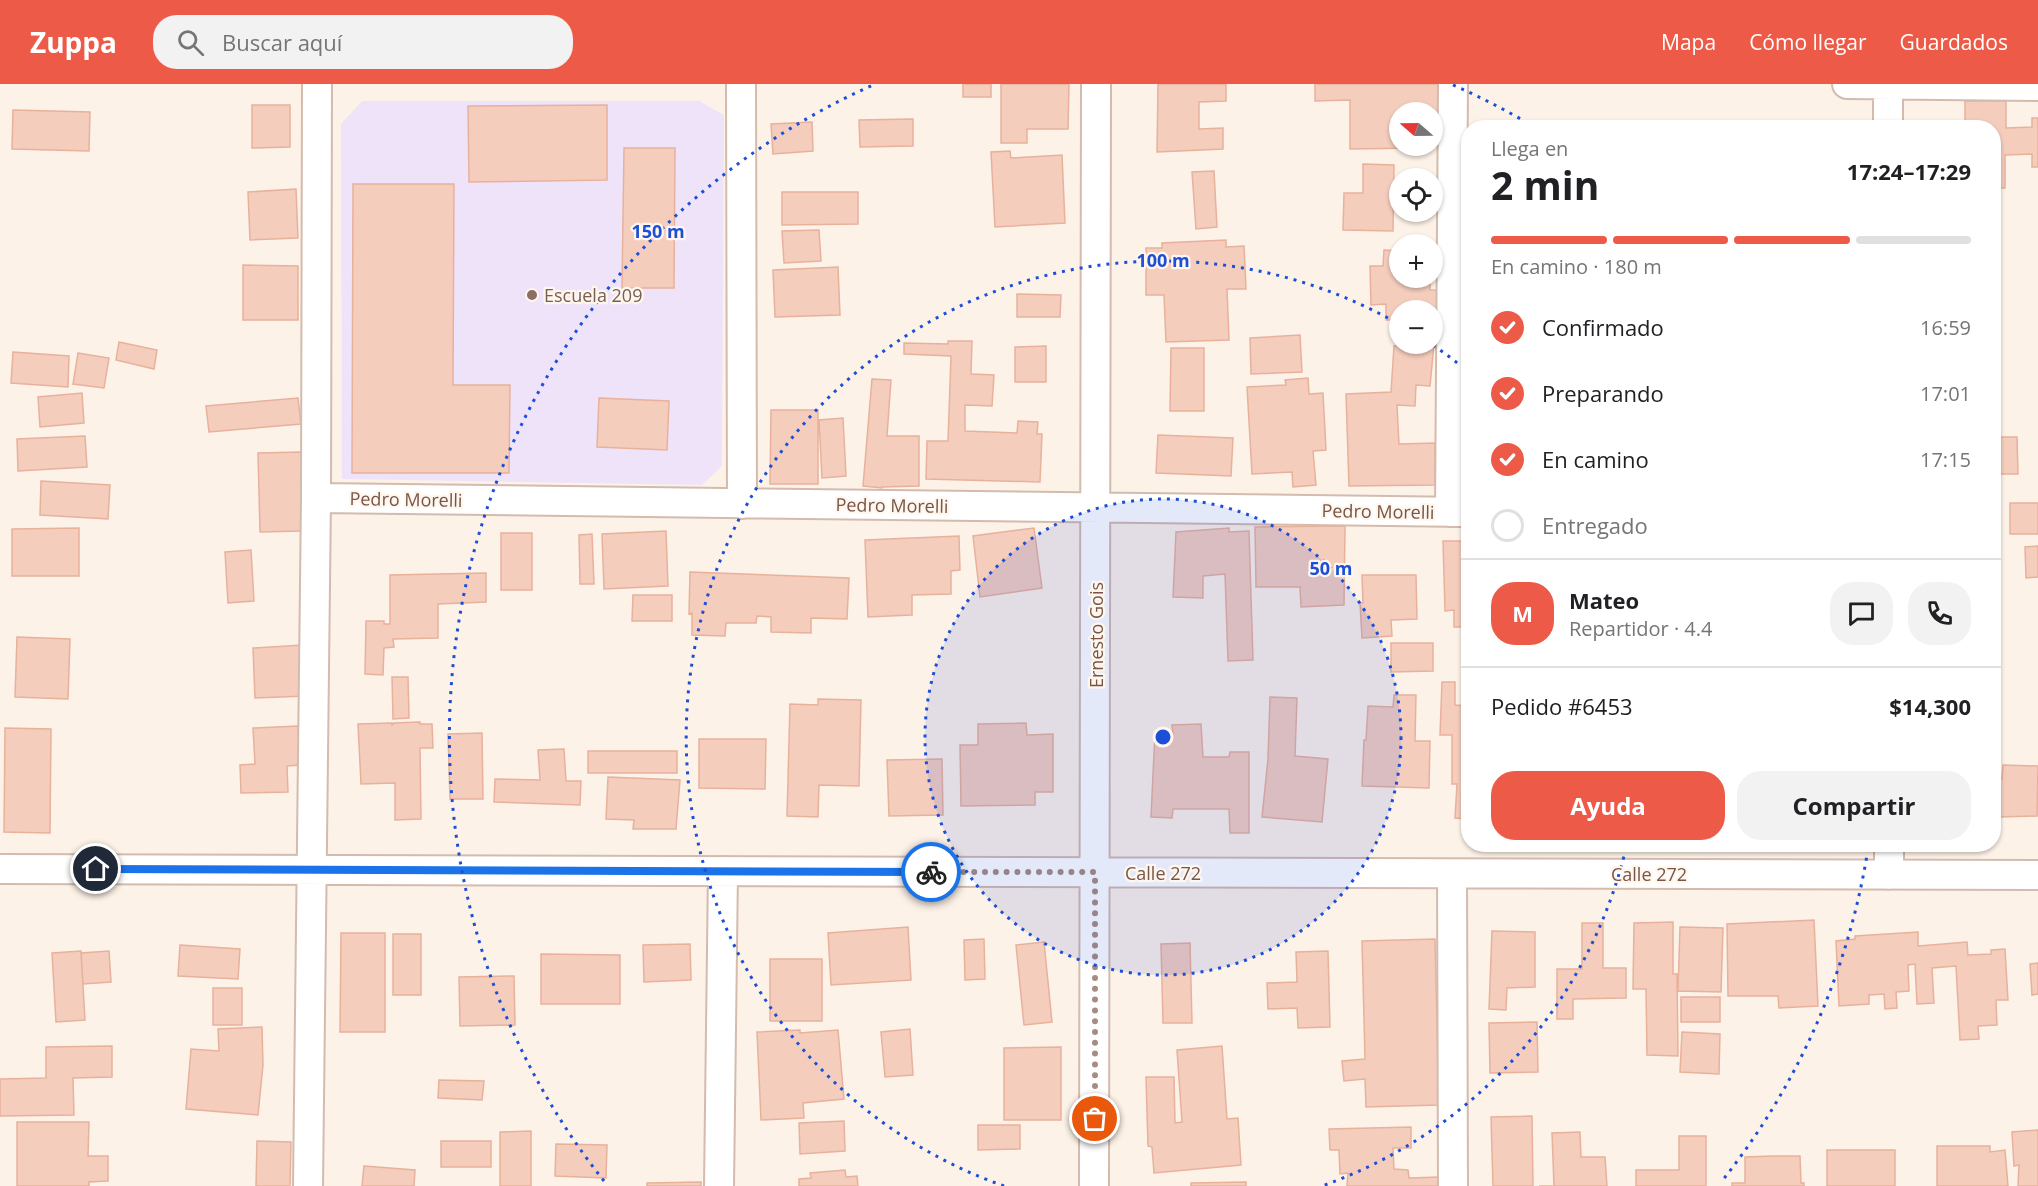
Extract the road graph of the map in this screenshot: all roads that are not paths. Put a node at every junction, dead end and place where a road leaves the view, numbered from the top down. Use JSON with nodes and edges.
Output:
{"nodes":[{"id":1,"x":317,"y":84,"type":"edge"},
{"id":2,"x":741,"y":84,"type":"edge"},
{"id":3,"x":1096,"y":84,"type":"edge"},
{"id":4,"x":1453,"y":84,"type":"edge"},
{"id":5,"x":1847,"y":84,"type":"edge"},
{"id":6,"x":1888,"y":84,"type":"edge"},
{"id":7,"x":2038,"y":86,"type":"edge"},
{"id":8,"x":1888,"y":120,"type":"edge"},
{"id":9,"x":316,"y":498,"type":"junction"},
{"id":10,"x":742,"y":504,"type":"junction"},
{"id":11,"x":1096,"y":507,"type":"junction"},
{"id":12,"x":1460,"y":512,"type":"edge"},
{"id":13,"x":1889,"y":852,"type":"edge"},
{"id":14,"x":0,"y":869,"type":"edge"},
{"id":15,"x":310,"y":870,"type":"junction"},
{"id":16,"x":723,"y":871,"type":"junction"},
{"id":17,"x":1095,"y":872,"type":"junction"},
{"id":18,"x":1452,"y":874,"type":"junction"},
{"id":19,"x":1889,"y":875,"type":"junction"},
{"id":20,"x":2038,"y":875,"type":"edge"},
{"id":21,"x":308,"y":1186,"type":"edge"},
{"id":22,"x":719,"y":1186,"type":"edge"},
{"id":23,"x":1095,"y":1186,"type":"edge"},
{"id":24,"x":1453,"y":1186,"type":"edge"}],
"edges":[{"from":1,"to":9,"type":"street"},
{"from":2,"to":10,"type":"street"},
{"from":3,"to":11,"type":"street","name":"Ernesto Gois"},
{"from":4,"to":12,"type":"street"},
{"from":5,"to":6,"type":"street"},
{"from":6,"to":7,"type":"street"},
{"from":6,"to":8,"type":"street"},
{"from":9,"to":10,"type":"street","name":"Pedro Morelli"},
{"from":9,"to":15,"type":"street"},
{"from":10,"to":11,"type":"street","name":"Pedro Morelli"},
{"from":11,"to":12,"type":"street","name":"Pedro Morelli"},
{"from":11,"to":17,"type":"street","name":"Ernesto Gois"},
{"from":13,"to":19,"type":"street"},
{"from":14,"to":15,"type":"street","name":"Calle 272"},
{"from":15,"to":16,"type":"street","name":"Calle 272"},
{"from":15,"to":21,"type":"street"},
{"from":16,"to":17,"type":"street","name":"Calle 272"},
{"from":16,"to":22,"type":"street"},
{"from":17,"to":18,"type":"street","name":"Calle 272"},
{"from":17,"to":23,"type":"street","name":"Ernesto Gois"},
{"from":18,"to":19,"type":"street","name":"Calle 272"},
{"from":18,"to":24,"type":"street"},
{"from":19,"to":20,"type":"street","name":"Calle 272"}]}
